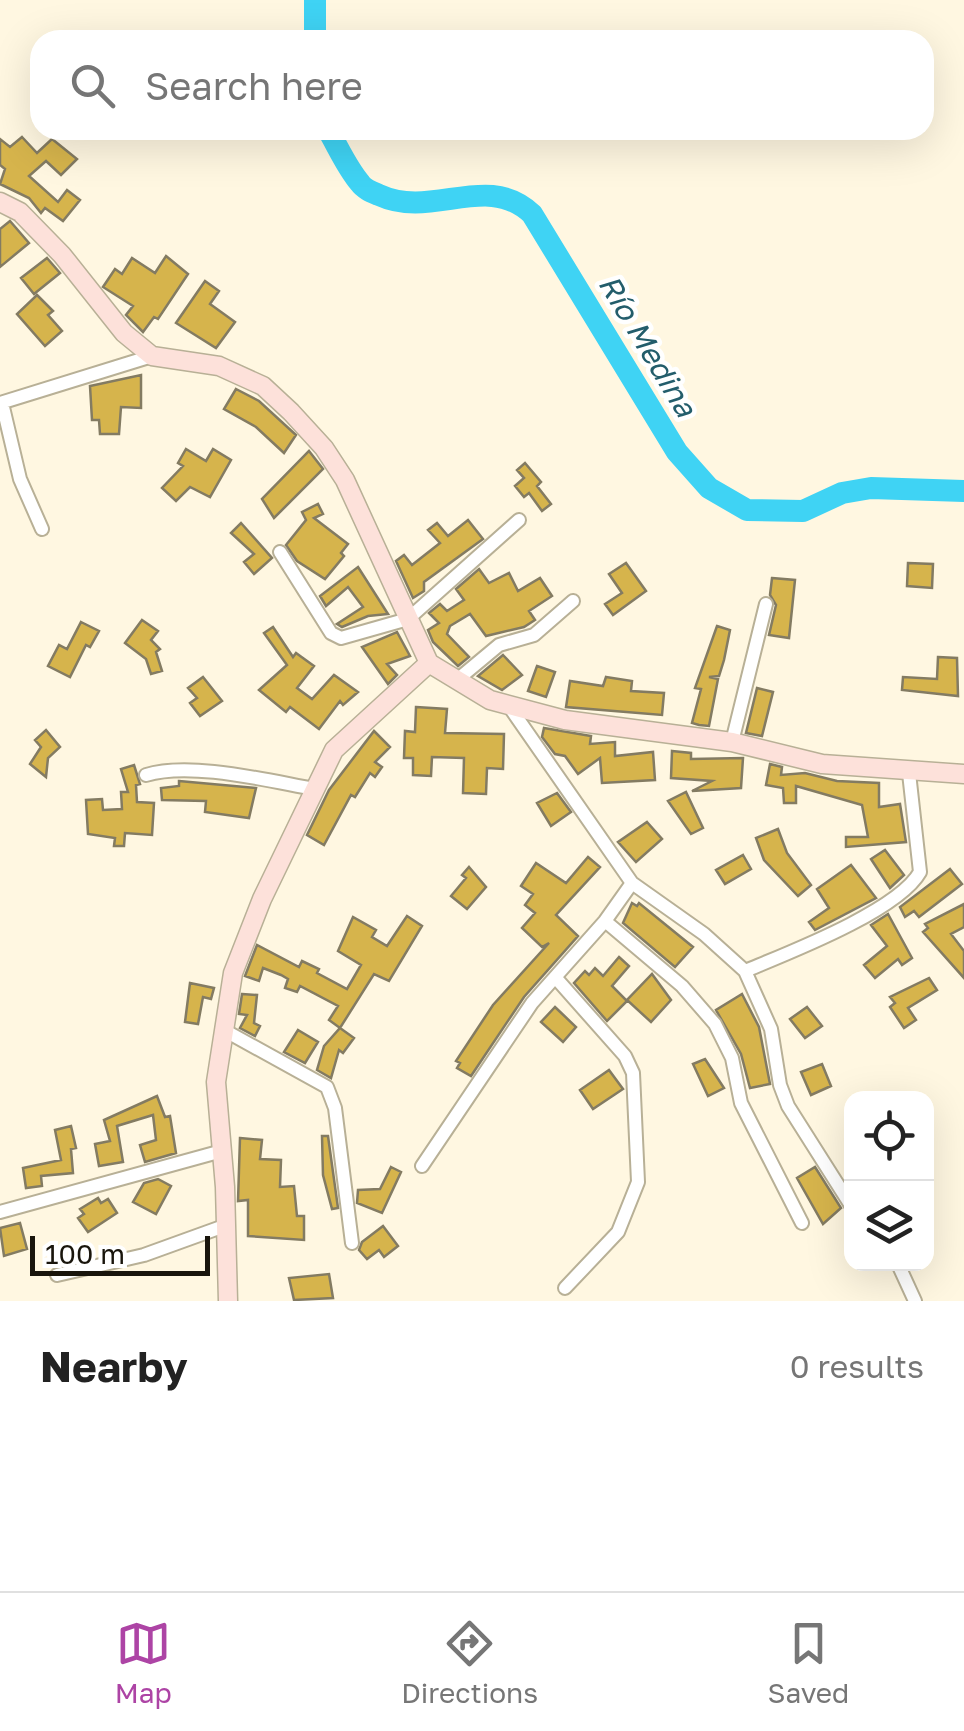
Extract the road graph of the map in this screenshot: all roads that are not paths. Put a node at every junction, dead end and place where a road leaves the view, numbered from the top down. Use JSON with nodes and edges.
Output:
{"nodes":[{"id":1,"x":0,"y":202,"type":"edge"},
{"id":2,"x":152,"y":356,"type":"junction"},
{"id":3,"x":1,"y":403,"type":"edge"},
{"id":4,"x":519,"y":520,"type":"dead end"},
{"id":5,"x":42,"y":529,"type":"dead end"},
{"id":6,"x":280,"y":552,"type":"dead end"},
{"id":7,"x":573,"y":601,"type":"dead end"},
{"id":8,"x":766,"y":604,"type":"dead end"},
{"id":9,"x":408,"y":619,"type":"junction"},
{"id":10,"x":429,"y":662,"type":"junction"},
{"id":11,"x":457,"y":680,"type":"junction"},
{"id":12,"x":511,"y":709,"type":"junction"},
{"id":13,"x":732,"y":742,"type":"junction"},
{"id":14,"x":909,"y":774,"type":"junction"},
{"id":15,"x":964,"y":774,"type":"edge"},
{"id":16,"x":146,"y":775,"type":"dead end"},
{"id":17,"x":315,"y":790,"type":"junction"},
{"id":18,"x":632,"y":883,"type":"junction"},
{"id":19,"x":605,"y":921,"type":"junction"},
{"id":20,"x":745,"y":971,"type":"junction"},
{"id":21,"x":555,"y":977,"type":"junction"},
{"id":22,"x":222,"y":1029,"type":"junction"},
{"id":23,"x":222,"y":1151,"type":"junction"},
{"id":24,"x":422,"y":1166,"type":"dead end"},
{"id":25,"x":844,"y":1194,"type":"edge"},
{"id":26,"x":0,"y":1212,"type":"edge"},
{"id":27,"x":802,"y":1224,"type":"dead end"},
{"id":28,"x":227,"y":1225,"type":"junction"},
{"id":29,"x":352,"y":1244,"type":"dead end"},
{"id":30,"x":901,"y":1271,"type":"edge"},
{"id":31,"x":57,"y":1275,"type":"dead end"},
{"id":32,"x":566,"y":1288,"type":"dead end"},
{"id":33,"x":228,"y":1301,"type":"edge"},
{"id":34,"x":914,"y":1301,"type":"edge"}],
"edges":[{"from":1,"to":2,"type":"street"},
{"from":2,"to":3,"type":"street"},
{"from":2,"to":9,"type":"street"},
{"from":3,"to":5,"type":"street"},
{"from":4,"to":9,"type":"street"},
{"from":6,"to":9,"type":"street"},
{"from":7,"to":11,"type":"street"},
{"from":8,"to":13,"type":"street"},
{"from":9,"to":10,"type":"street"},
{"from":10,"to":11,"type":"street"},
{"from":10,"to":17,"type":"street"},
{"from":11,"to":12,"type":"street"},
{"from":12,"to":13,"type":"street"},
{"from":12,"to":18,"type":"street"},
{"from":13,"to":14,"type":"street"},
{"from":14,"to":15,"type":"street"},
{"from":14,"to":20,"type":"street"},
{"from":16,"to":17,"type":"street"},
{"from":17,"to":22,"type":"street"},
{"from":18,"to":19,"type":"street"},
{"from":18,"to":20,"type":"street"},
{"from":19,"to":21,"type":"street"},
{"from":19,"to":27,"type":"street"},
{"from":20,"to":25,"type":"street"},
{"from":21,"to":24,"type":"street"},
{"from":21,"to":32,"type":"street"},
{"from":22,"to":23,"type":"street"},
{"from":22,"to":29,"type":"street"},
{"from":23,"to":26,"type":"street"},
{"from":23,"to":28,"type":"street"},
{"from":28,"to":31,"type":"street"},
{"from":28,"to":33,"type":"street"},
{"from":30,"to":34,"type":"street"}]}
